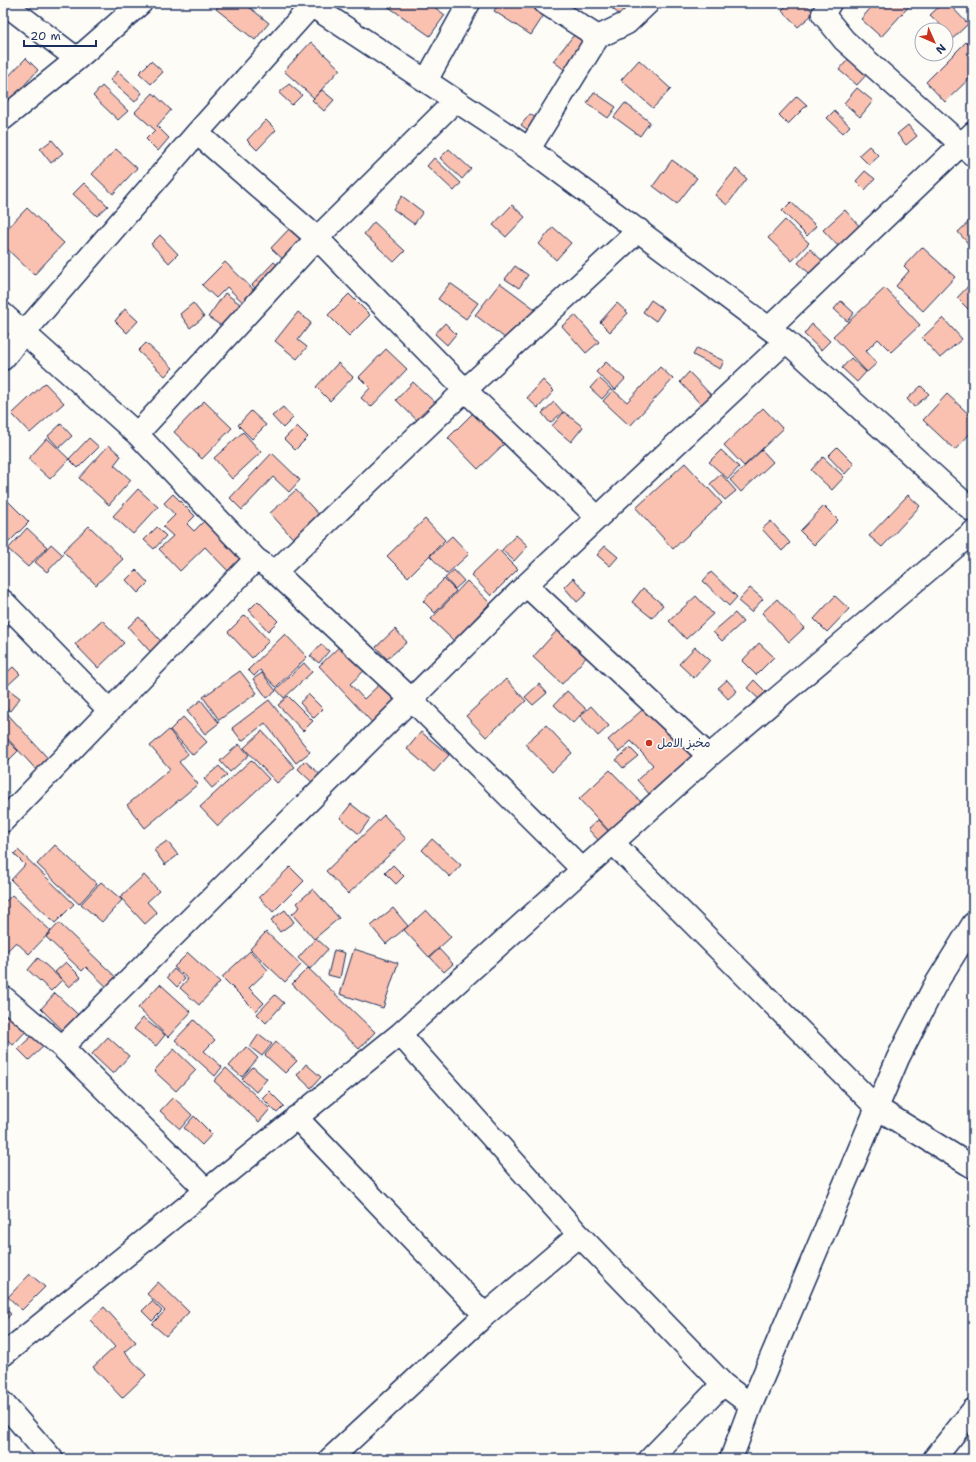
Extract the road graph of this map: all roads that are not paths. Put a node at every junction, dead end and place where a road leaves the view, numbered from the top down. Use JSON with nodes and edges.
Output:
{"nodes":[{"id":1,"x":4,"y":3,"type":"edge"},
{"id":2,"x":141,"y":3,"type":"edge"},
{"id":3,"x":469,"y":3,"type":"edge"},
{"id":4,"x":545,"y":3,"type":"edge"},
{"id":5,"x":648,"y":3,"type":"edge"},
{"id":6,"x":830,"y":3,"type":"edge"},
{"id":7,"x":310,"y":4,"type":"edge"},
{"id":8,"x":598,"y":37,"type":"junction"},
{"id":9,"x":77,"y":59,"type":"junction"},
{"id":10,"x":426,"y":81,"type":"junction"},
{"id":11,"x":455,"y":101,"type":"junction"},
{"id":12,"x":3,"y":119,"type":"edge"},
{"id":13,"x":197,"y":134,"type":"junction"},
{"id":14,"x":969,"y":144,"type":"edge"},
{"id":15,"x":529,"y":150,"type":"junction"},
{"id":16,"x":639,"y":230,"type":"junction"},
{"id":17,"x":317,"y":238,"type":"junction"},
{"id":18,"x":3,"y":314,"type":"edge"},
{"id":19,"x":23,"y":334,"type":"junction"},
{"id":20,"x":778,"y":334,"type":"junction"},
{"id":21,"x":3,"y":360,"type":"edge"},
{"id":22,"x":465,"y":390,"type":"junction"},
{"id":23,"x":137,"y":434,"type":"junction"},
{"id":24,"x":973,"y":512,"type":"edge"},
{"id":25,"x":597,"y":517,"type":"junction"},
{"id":26,"x":973,"y":532,"type":"edge"},
{"id":27,"x":256,"y":559,"type":"junction"},
{"id":28,"x":275,"y":572,"type":"junction"},
{"id":29,"x":526,"y":585,"type":"junction"},
{"id":30,"x":3,"y":601,"type":"edge"},
{"id":31,"x":411,"y":699,"type":"junction"},
{"id":32,"x":109,"y":710,"type":"junction"},
{"id":33,"x":709,"y":756,"type":"junction"},
{"id":34,"x":3,"y":821,"type":"edge"},
{"id":35,"x":613,"y":843,"type":"junction"},
{"id":36,"x":582,"y":869,"type":"junction"},
{"id":37,"x":973,"y":926,"type":"edge"},
{"id":38,"x":3,"y":997,"type":"edge"},
{"id":39,"x":400,"y":1034,"type":"junction"},
{"id":40,"x":62,"y":1047,"type":"junction"},
{"id":41,"x":877,"y":1108,"type":"junction"},
{"id":42,"x":296,"y":1117,"type":"junction"},
{"id":43,"x":973,"y":1167,"type":"edge"},
{"id":44,"x":206,"y":1190,"type":"junction"},
{"id":45,"x":579,"y":1235,"type":"junction"},
{"id":46,"x":485,"y":1315,"type":"junction"},
{"id":47,"x":3,"y":1355,"type":"edge"},
{"id":48,"x":723,"y":1384,"type":"junction"},
{"id":49,"x":3,"y":1403,"type":"edge"},
{"id":50,"x":751,"y":1405,"type":"junction"},
{"id":51,"x":973,"y":1410,"type":"edge"},
{"id":52,"x":52,"y":1459,"type":"edge"},
{"id":53,"x":330,"y":1459,"type":"edge"},
{"id":54,"x":650,"y":1459,"type":"edge"},
{"id":55,"x":731,"y":1459,"type":"edge"},
{"id":56,"x":934,"y":1459,"type":"edge"}],
"edges":[{"from":1,"to":9,"type":"street"},
{"from":2,"to":9,"type":"street"},
{"from":3,"to":10,"type":"street"},
{"from":4,"to":8,"type":"street"},
{"from":5,"to":8,"type":"street"},
{"from":6,"to":14,"type":"street"},
{"from":7,"to":10,"type":"street"},
{"from":7,"to":13,"type":"street"},
{"from":8,"to":15,"type":"street"},
{"from":9,"to":12,"type":"street"},
{"from":10,"to":11,"type":"street"},
{"from":11,"to":15,"type":"street"},
{"from":11,"to":17,"type":"street"},
{"from":13,"to":17,"type":"street"},
{"from":13,"to":19,"type":"street"},
{"from":14,"to":20,"type":"street"},
{"from":15,"to":16,"type":"street"},
{"from":16,"to":20,"type":"street"},
{"from":16,"to":22,"type":"street"},
{"from":17,"to":22,"type":"street"},
{"from":17,"to":23,"type":"street"},
{"from":18,"to":19,"type":"street"},
{"from":19,"to":21,"type":"street"},
{"from":19,"to":23,"type":"street"},
{"from":20,"to":24,"type":"street"},
{"from":20,"to":25,"type":"street"},
{"from":22,"to":25,"type":"street"},
{"from":22,"to":28,"type":"street"},
{"from":23,"to":27,"type":"street"},
{"from":25,"to":29,"type":"street"},
{"from":26,"to":33,"type":"street"},
{"from":27,"to":28,"type":"street"},
{"from":27,"to":32,"type":"street"},
{"from":28,"to":31,"type":"street"},
{"from":29,"to":31,"type":"street"},
{"from":29,"to":33,"type":"street"},
{"from":30,"to":32,"type":"street"},
{"from":31,"to":36,"type":"street"},
{"from":31,"to":40,"type":"street"},
{"from":32,"to":34,"type":"street"},
{"from":33,"to":35,"type":"street"},
{"from":35,"to":36,"type":"street"},
{"from":35,"to":41,"type":"street"},
{"from":36,"to":39,"type":"street"},
{"from":37,"to":41,"type":"street"},
{"from":38,"to":40,"type":"street"},
{"from":39,"to":42,"type":"street"},
{"from":39,"to":45,"type":"street"},
{"from":40,"to":44,"type":"street"},
{"from":41,"to":43,"type":"street"},
{"from":41,"to":50,"type":"street"},
{"from":42,"to":44,"type":"street"},
{"from":42,"to":46,"type":"street"},
{"from":44,"to":47,"type":"street"},
{"from":45,"to":46,"type":"street"},
{"from":45,"to":48,"type":"street"},
{"from":46,"to":53,"type":"street"},
{"from":48,"to":50,"type":"street"},
{"from":48,"to":54,"type":"street"},
{"from":49,"to":52,"type":"street"},
{"from":50,"to":55,"type":"street"},
{"from":51,"to":56,"type":"street"}]}
